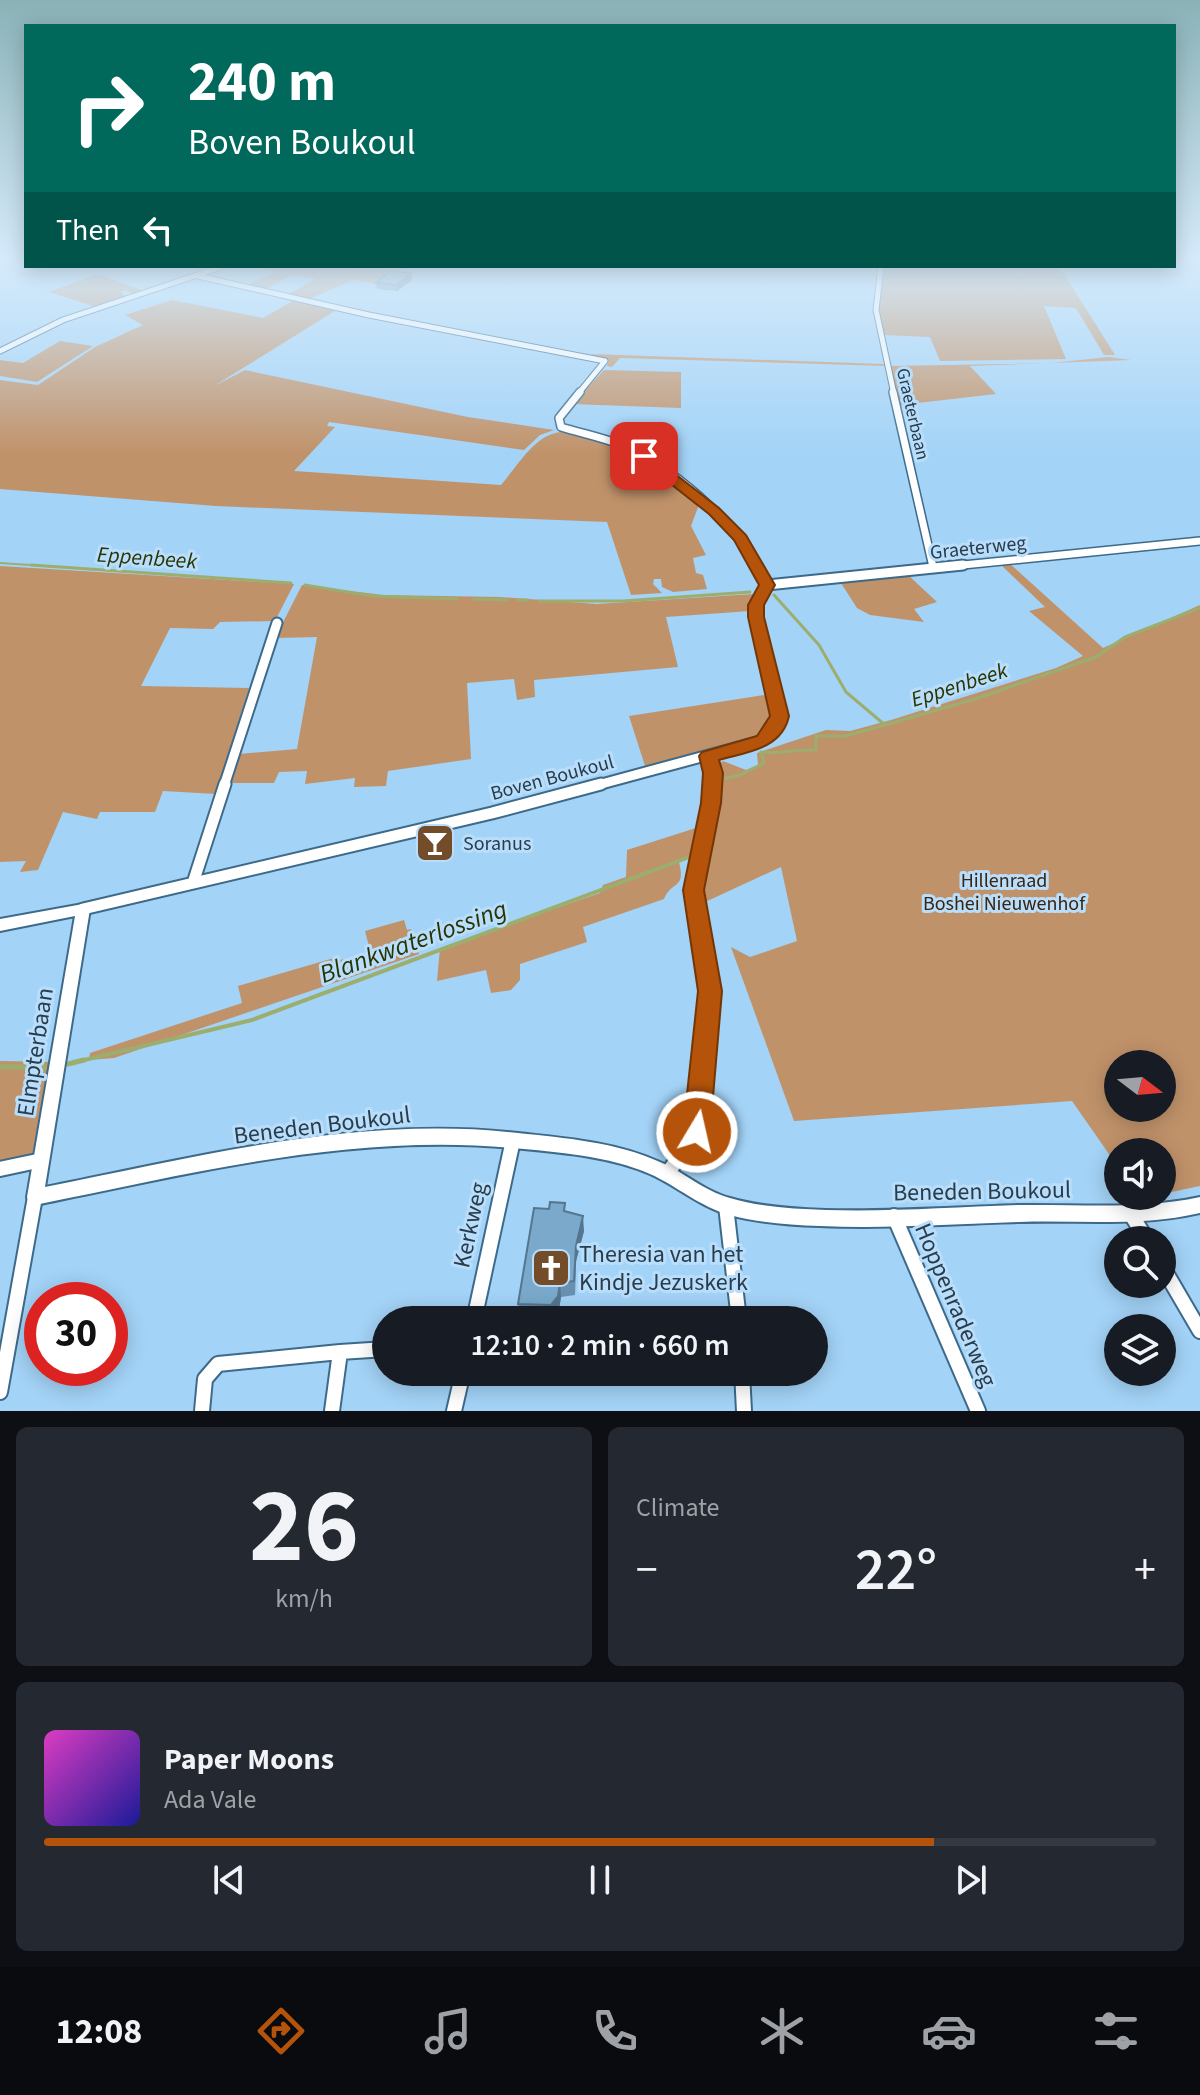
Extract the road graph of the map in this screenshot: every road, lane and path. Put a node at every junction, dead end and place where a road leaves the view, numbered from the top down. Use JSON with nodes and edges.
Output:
{"nodes":[{"id":1,"x":57,"y":323,"type":"edge"},
{"id":2,"x":409,"y":323,"type":"edge"},
{"id":3,"x":878,"y":323,"type":"edge"},
{"id":4,"x":0,"y":351,"type":"edge"},
{"id":5,"x":1200,"y":541,"type":"edge"},
{"id":6,"x":933,"y":568,"type":"junction"},
{"id":7,"x":765,"y":587,"type":"junction"},
{"id":8,"x":277,"y":623,"type":"dead end"},
{"id":9,"x":708,"y":756,"type":"junction"},
{"id":10,"x":193,"y":883,"type":"junction"},
{"id":11,"x":83,"y":909,"type":"junction"},
{"id":12,"x":0,"y":925,"type":"edge"},
{"id":13,"x":513,"y":1140,"type":"junction"},
{"id":14,"x":42,"y":1160,"type":"junction"},
{"id":15,"x":0,"y":1169,"type":"edge"},
{"id":16,"x":667,"y":1174,"type":"junction"},
{"id":17,"x":35,"y":1197,"type":"junction"},
{"id":18,"x":1200,"y":1205,"type":"edge"},
{"id":19,"x":726,"y":1206,"type":"junction"},
{"id":20,"x":894,"y":1216,"type":"junction"},
{"id":21,"x":1132,"y":1216,"type":"junction"},
{"id":22,"x":1138,"y":1226,"type":"edge"},
{"id":23,"x":1176,"y":1290,"type":"edge"},
{"id":24,"x":477,"y":1306,"type":"edge"},
{"id":25,"x":737,"y":1306,"type":"edge"},
{"id":26,"x":1200,"y":1331,"type":"edge"},
{"id":27,"x":372,"y":1350,"type":"edge"},
{"id":28,"x":340,"y":1352,"type":"junction"},
{"id":29,"x":460,"y":1386,"type":"edge"},
{"id":30,"x":743,"y":1386,"type":"edge"},
{"id":31,"x":0,"y":1392,"type":"edge"},
{"id":32,"x":202,"y":1411,"type":"edge"},
{"id":33,"x":332,"y":1411,"type":"edge"},
{"id":34,"x":454,"y":1411,"type":"edge"},
{"id":35,"x":744,"y":1411,"type":"edge"},
{"id":36,"x":978,"y":1411,"type":"edge"}],
"edges":[{"from":1,"to":4,"type":"street"},
{"from":2,"to":7,"type":"street"},
{"from":3,"to":6,"type":"street","name":"Graeterbaan"},
{"from":5,"to":6,"type":"street","name":"Graeterweg"},
{"from":6,"to":7,"type":"street","name":"Graeterweg"},
{"from":7,"to":9,"type":"street","name":"Boven Boukoul"},
{"from":8,"to":10,"type":"street"},
{"from":9,"to":10,"type":"street","name":"Boven Boukoul"},
{"from":9,"to":16,"type":"street"},
{"from":10,"to":11,"type":"street","name":"Boven Boukoul"},
{"from":11,"to":12,"type":"street","name":"Boven Boukoul"},
{"from":11,"to":14,"type":"street","name":"Elmpterbaan"},
{"from":13,"to":16,"type":"street","name":"Beneden Boukoul"},
{"from":13,"to":17,"type":"street","name":"Beneden Boukoul"},
{"from":13,"to":24,"type":"street","name":"Kerkweg"},
{"from":14,"to":15,"type":"street"},
{"from":14,"to":17,"type":"street","name":"Elmpterbaan"},
{"from":16,"to":19,"type":"street","name":"Beneden Boukoul"},
{"from":17,"to":31,"type":"street","name":"Elmpterbaan"},
{"from":18,"to":21,"type":"street","name":"Beneden Boukoul"},
{"from":19,"to":20,"type":"street","name":"Beneden Boukoul"},
{"from":19,"to":25,"type":"street"},
{"from":20,"to":21,"type":"street","name":"Beneden Boukoul"},
{"from":20,"to":36,"type":"street","name":"Hoppenraderweg"},
{"from":21,"to":22,"type":"street"},
{"from":23,"to":26,"type":"street"},
{"from":27,"to":28,"type":"street"},
{"from":28,"to":32,"type":"street"},
{"from":28,"to":33,"type":"street"},
{"from":29,"to":34,"type":"street"},
{"from":30,"to":35,"type":"street"}]}
